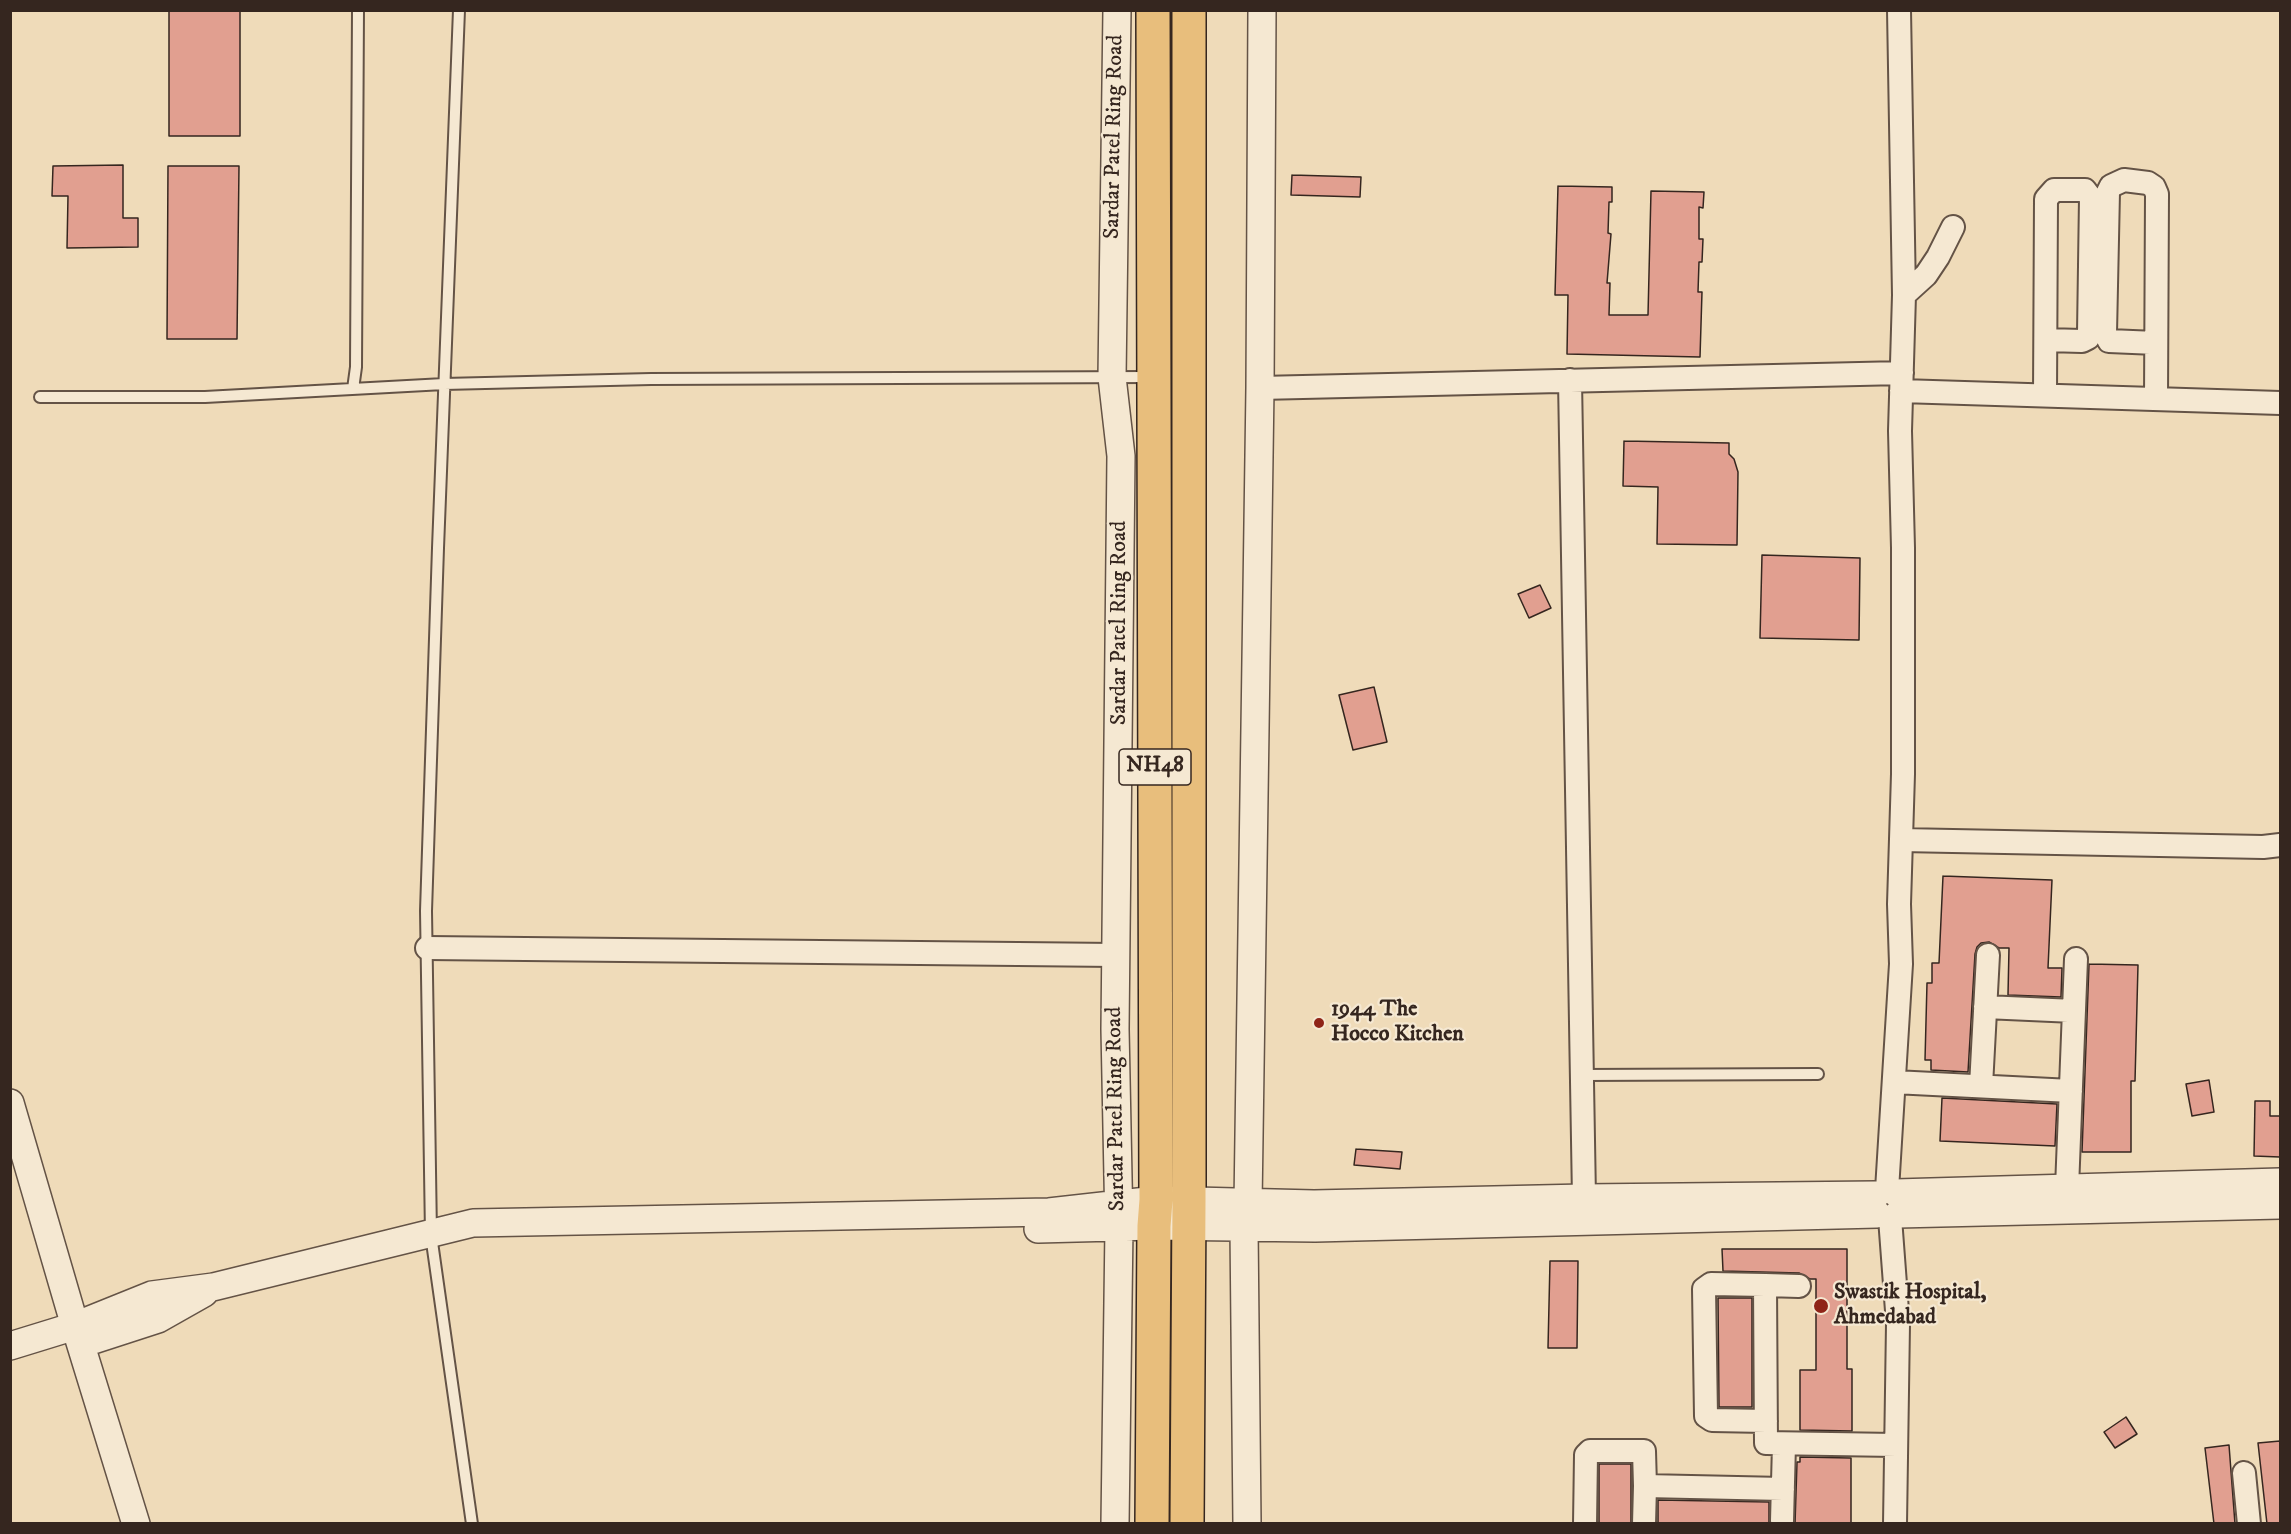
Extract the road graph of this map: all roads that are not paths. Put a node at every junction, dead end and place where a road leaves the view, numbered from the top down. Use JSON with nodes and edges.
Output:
{"nodes":[{"id":1,"x":358,"y":10,"type":"edge"},
{"id":2,"x":459,"y":10,"type":"edge"},
{"id":3,"x":1117,"y":10,"type":"edge"},
{"id":4,"x":1153,"y":10,"type":"edge"},
{"id":5,"x":1189,"y":10,"type":"edge"},
{"id":6,"x":1262,"y":10,"type":"edge"},
{"id":7,"x":1899,"y":10,"type":"edge"},
{"id":8,"x":1953,"y":227,"type":"dead end"},
{"id":9,"x":1904,"y":295,"type":"junction"},
{"id":10,"x":2046,"y":340,"type":"junction"},
{"id":11,"x":2156,"y":343,"type":"junction"},
{"id":12,"x":1112,"y":377,"type":"junction"},
{"id":13,"x":1154,"y":377,"type":"junction"},
{"id":14,"x":1570,"y":381,"type":"junction"},
{"id":15,"x":1901,"y":382,"type":"junction"},
{"id":16,"x":444,"y":384,"type":"junction"},
{"id":17,"x":1260,"y":388,"type":"junction"},
{"id":18,"x":353,"y":389,"type":"junction"},
{"id":19,"x":2045,"y":395,"type":"junction"},
{"id":20,"x":40,"y":397,"type":"dead end"},
{"id":21,"x":2156,"y":399,"type":"junction"},
{"id":22,"x":2280,"y":403,"type":"edge"},
{"id":23,"x":1901,"y":840,"type":"junction"},
{"id":24,"x":2280,"y":845,"type":"edge"},
{"id":25,"x":427,"y":948,"type":"junction"},
{"id":26,"x":1116,"y":955,"type":"junction"},
{"id":27,"x":1988,"y":955,"type":"dead end"},
{"id":28,"x":2076,"y":959,"type":"dead end"},
{"id":29,"x":1985,"y":1007,"type":"junction"},
{"id":30,"x":2074,"y":1011,"type":"junction"},
{"id":31,"x":1818,"y":1074,"type":"dead end"},
{"id":32,"x":1582,"y":1075,"type":"junction"},
{"id":33,"x":1894,"y":1082,"type":"junction"},
{"id":34,"x":1981,"y":1086,"type":"junction"},
{"id":35,"x":2071,"y":1091,"type":"junction"},
{"id":36,"x":10,"y":1103,"type":"edge"},
{"id":37,"x":10,"y":1169,"type":"edge"},
{"id":38,"x":2280,"y":1182,"type":"edge"},
{"id":39,"x":2067,"y":1188,"type":"junction"},
{"id":40,"x":1584,"y":1198,"type":"junction"},
{"id":41,"x":1887,"y":1204,"type":"junction"},
{"id":42,"x":2280,"y":1205,"type":"edge"},
{"id":43,"x":1155,"y":1213,"type":"junction"},
{"id":44,"x":1119,"y":1215,"type":"junction"},
{"id":45,"x":1189,"y":1215,"type":"junction"},
{"id":46,"x":1246,"y":1215,"type":"junction"},
{"id":47,"x":431,"y":1235,"type":"junction"},
{"id":48,"x":1765,"y":1285,"type":"junction"},
{"id":49,"x":1799,"y":1286,"type":"dead end"},
{"id":50,"x":73,"y":1333,"type":"junction"},
{"id":51,"x":10,"y":1347,"type":"edge"},
{"id":52,"x":1766,"y":1421,"type":"junction"},
{"id":53,"x":1784,"y":1444,"type":"junction"},
{"id":54,"x":1896,"y":1444,"type":"junction"},
{"id":55,"x":2244,"y":1473,"type":"dead end"},
{"id":56,"x":1645,"y":1486,"type":"junction"},
{"id":57,"x":1783,"y":1489,"type":"junction"},
{"id":58,"x":1782,"y":1521,"type":"dead end"},
{"id":59,"x":122,"y":1524,"type":"edge"},
{"id":60,"x":136,"y":1524,"type":"edge"},
{"id":61,"x":472,"y":1524,"type":"edge"},
{"id":62,"x":1115,"y":1524,"type":"edge"},
{"id":63,"x":1152,"y":1524,"type":"edge"},
{"id":64,"x":1187,"y":1524,"type":"edge"},
{"id":65,"x":1247,"y":1524,"type":"edge"},
{"id":66,"x":1585,"y":1524,"type":"edge"},
{"id":67,"x":1644,"y":1524,"type":"edge"},
{"id":68,"x":1895,"y":1524,"type":"edge"},
{"id":69,"x":2249,"y":1524,"type":"edge"}],
"edges":[{"from":1,"to":18,"type":"lane"},
{"from":2,"to":16,"type":"lane"},
{"from":3,"to":12,"type":"street","name":"Sardar Patel Ring Road"},
{"from":4,"to":13,"type":"highway","name":"Sardar Patel Ring Road","number":"NH48"},
{"from":5,"to":45,"type":"highway","number":"NH48"},
{"from":6,"to":17,"type":"street"},
{"from":7,"to":9,"type":"street"},
{"from":8,"to":9,"type":"street"},
{"from":9,"to":15,"type":"street"},
{"from":10,"to":10,"type":"street"},
{"from":10,"to":19,"type":"street"},
{"from":11,"to":11,"type":"street"},
{"from":11,"to":21,"type":"street"},
{"from":12,"to":13,"type":"lane"},
{"from":12,"to":16,"type":"lane"},
{"from":12,"to":26,"type":"street","name":"Sardar Patel Ring Road"},
{"from":13,"to":43,"type":"highway","name":"Sardar Patel Ring Road","number":"NH48"},
{"from":14,"to":15,"type":"street"},
{"from":14,"to":17,"type":"street"},
{"from":14,"to":32,"type":"street"},
{"from":15,"to":19,"type":"street"},
{"from":15,"to":23,"type":"street"},
{"from":16,"to":18,"type":"lane"},
{"from":16,"to":25,"type":"lane"},
{"from":17,"to":46,"type":"street"},
{"from":18,"to":20,"type":"lane"},
{"from":19,"to":21,"type":"street"},
{"from":21,"to":22,"type":"street"},
{"from":23,"to":24,"type":"street"},
{"from":23,"to":33,"type":"street"},
{"from":25,"to":26,"type":"street"},
{"from":25,"to":47,"type":"lane"},
{"from":26,"to":44,"type":"street","name":"Sardar Patel Ring Road"},
{"from":27,"to":29,"type":"street"},
{"from":28,"to":30,"type":"street"},
{"from":29,"to":30,"type":"street"},
{"from":29,"to":34,"type":"street"},
{"from":30,"to":35,"type":"street"},
{"from":31,"to":32,"type":"lane"},
{"from":32,"to":40,"type":"street"},
{"from":33,"to":34,"type":"street"},
{"from":33,"to":41,"type":"street"},
{"from":34,"to":35,"type":"street"},
{"from":35,"to":39,"type":"street"},
{"from":36,"to":50,"type":"street"},
{"from":37,"to":50,"type":"street"},
{"from":38,"to":39,"type":"street"},
{"from":39,"to":41,"type":"street"},
{"from":40,"to":41,"type":"street"},
{"from":40,"to":46,"type":"street"},
{"from":41,"to":42,"type":"street"},
{"from":41,"to":46,"type":"street"},
{"from":41,"to":54,"type":"street"},
{"from":43,"to":44,"type":"street"},
{"from":43,"to":45,"type":"street"},
{"from":43,"to":63,"type":"highway","name":"Sardar Patel Ring Road","number":"NH48"},
{"from":44,"to":47,"type":"street"},
{"from":44,"to":62,"type":"street","name":"Sardar Patel Ring Road"},
{"from":45,"to":46,"type":"street"},
{"from":45,"to":64,"type":"highway","number":"NH48"},
{"from":46,"to":65,"type":"street"},
{"from":47,"to":50,"type":"street"},
{"from":47,"to":61,"type":"lane"},
{"from":48,"to":49,"type":"street"},
{"from":48,"to":52,"type":"street"},
{"from":48,"to":52,"type":"street"},
{"from":50,"to":51,"type":"street"},
{"from":50,"to":59,"type":"street"},
{"from":50,"to":60,"type":"street"},
{"from":52,"to":53,"type":"street"},
{"from":53,"to":54,"type":"street"},
{"from":53,"to":57,"type":"street"},
{"from":54,"to":68,"type":"street"},
{"from":55,"to":69,"type":"street"},
{"from":56,"to":57,"type":"street"},
{"from":56,"to":66,"type":"street"},
{"from":56,"to":67,"type":"street"},
{"from":57,"to":58,"type":"street"}]}
